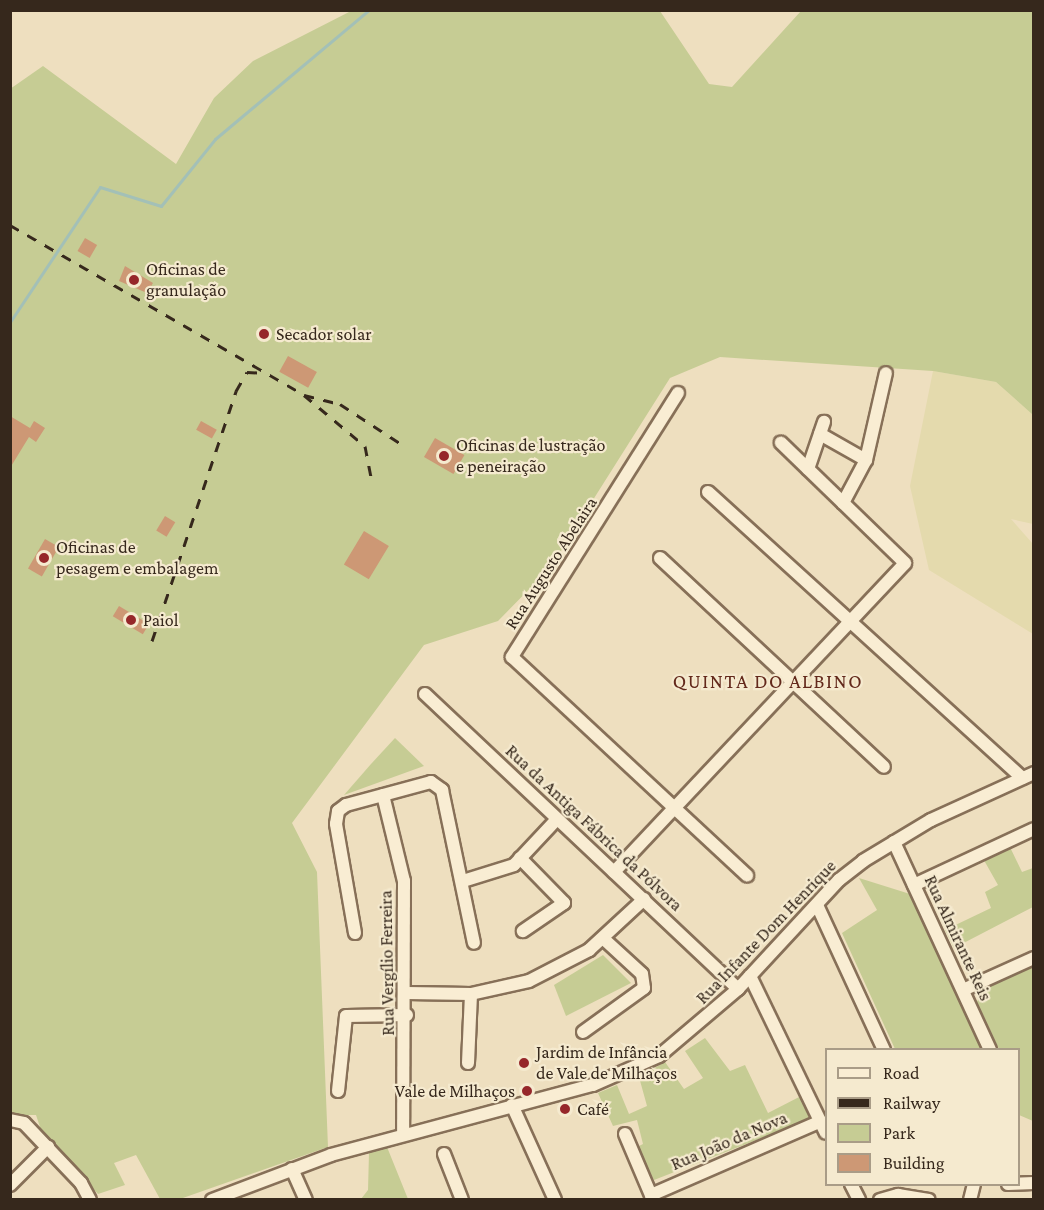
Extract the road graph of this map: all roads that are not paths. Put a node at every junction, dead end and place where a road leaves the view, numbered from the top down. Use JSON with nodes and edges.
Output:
{"nodes":[{"id":1,"x":886,"y":374,"type":"dead end"},
{"id":2,"x":678,"y":393,"type":"dead end"},
{"id":3,"x":781,"y":443,"type":"dead end"},
{"id":4,"x":866,"y":460,"type":"junction"},
{"id":5,"x":808,"y":470,"type":"junction"},
{"id":6,"x":708,"y":492,"type":"dead end"},
{"id":7,"x":843,"y":503,"type":"junction"},
{"id":8,"x":660,"y":558,"type":"dead end"},
{"id":9,"x":850,"y":622,"type":"junction"},
{"id":10,"x":791,"y":683,"type":"junction"},
{"id":11,"x":425,"y":694,"type":"dead end"},
{"id":12,"x":884,"y":767,"type":"dead end"},
{"id":13,"x":1028,"y":775,"type":"edge"},
{"id":14,"x":383,"y":795,"type":"junction"},
{"id":15,"x":674,"y":807,"type":"junction"},
{"id":16,"x":557,"y":819,"type":"junction"},
{"id":17,"x":1034,"y":829,"type":"edge"},
{"id":18,"x":894,"y":842,"type":"junction"},
{"id":19,"x":520,"y":858,"type":"junction"},
{"id":20,"x":614,"y":872,"type":"junction"},
{"id":21,"x":747,"y":875,"type":"dead end"},
{"id":22,"x":463,"y":881,"type":"junction"},
{"id":23,"x":914,"y":885,"type":"junction"},
{"id":24,"x":644,"y":899,"type":"junction"},
{"id":25,"x":817,"y":905,"type":"junction"},
{"id":26,"x":523,"y":931,"type":"dead end"},
{"id":27,"x":355,"y":933,"type":"dead end"},
{"id":28,"x":604,"y":939,"type":"junction"},
{"id":29,"x":474,"y":943,"type":"dead end"},
{"id":30,"x":1034,"y":958,"type":"edge"},
{"id":31,"x":750,"y":976,"type":"junction"},
{"id":32,"x":738,"y":989,"type":"junction"},
{"id":33,"x":963,"y":990,"type":"junction"},
{"id":34,"x":407,"y":993,"type":"junction"},
{"id":35,"x":471,"y":994,"type":"junction"},
{"id":36,"x":407,"y":1015,"type":"junction"},
{"id":37,"x":583,"y":1032,"type":"dead end"},
{"id":38,"x":883,"y":1048,"type":"edge"},
{"id":39,"x":989,"y":1048,"type":"edge"},
{"id":40,"x":468,"y":1063,"type":"dead end"},
{"id":41,"x":338,"y":1091,"type":"dead end"},
{"id":42,"x":512,"y":1105,"type":"junction"},
{"id":43,"x":10,"y":1120,"type":"edge"},
{"id":44,"x":824,"y":1127,"type":"edge"},
{"id":45,"x":403,"y":1134,"type":"junction"},
{"id":46,"x":625,"y":1134,"type":"dead end"},
{"id":47,"x":48,"y":1147,"type":"junction"},
{"id":48,"x":444,"y":1154,"type":"dead end"},
{"id":49,"x":292,"y":1169,"type":"junction"},
{"id":50,"x":10,"y":1185,"type":"edge"},
{"id":51,"x":851,"y":1186,"type":"edge"},
{"id":52,"x":652,"y":1197,"type":"edge"},
{"id":53,"x":90,"y":1200,"type":"edge"},
{"id":54,"x":212,"y":1200,"type":"edge"},
{"id":55,"x":306,"y":1200,"type":"edge"},
{"id":56,"x":462,"y":1200,"type":"edge"},
{"id":57,"x":555,"y":1200,"type":"edge"},
{"id":58,"x":858,"y":1200,"type":"edge"},
{"id":59,"x":880,"y":1200,"type":"edge"},
{"id":60,"x":929,"y":1200,"type":"edge"}],
"edges":[{"from":1,"to":4,"type":"street"},
{"from":2,"to":15,"type":"street","name":"Rua Augusto Abelaira"},
{"from":3,"to":5,"type":"street"},
{"from":4,"to":5,"type":"street"},
{"from":4,"to":7,"type":"street"},
{"from":5,"to":7,"type":"street"},
{"from":6,"to":9,"type":"street"},
{"from":7,"to":9,"type":"street"},
{"from":8,"to":10,"type":"street"},
{"from":9,"to":10,"type":"street"},
{"from":9,"to":13,"type":"street"},
{"from":10,"to":12,"type":"street"},
{"from":10,"to":15,"type":"street"},
{"from":11,"to":16,"type":"street","name":"Rua da Antiga Fábrica da Pólvora"},
{"from":13,"to":18,"type":"street","name":"Rua Infante Dom Henrique"},
{"from":14,"to":22,"type":"street"},
{"from":14,"to":27,"type":"street"},
{"from":14,"to":34,"type":"street","name":"Rua Vergílio Ferreira"},
{"from":15,"to":20,"type":"street"},
{"from":15,"to":21,"type":"street"},
{"from":16,"to":19,"type":"street"},
{"from":16,"to":20,"type":"street","name":"Rua da Antiga Fábrica da Pólvora"},
{"from":17,"to":23,"type":"street"},
{"from":18,"to":23,"type":"street","name":"Rua Almirante Reis"},
{"from":18,"to":25,"type":"street","name":"Rua Infante Dom Henrique"},
{"from":19,"to":22,"type":"street"},
{"from":19,"to":26,"type":"street"},
{"from":20,"to":24,"type":"street","name":"Rua da Antiga Fábrica da Pólvora"},
{"from":22,"to":29,"type":"street"},
{"from":23,"to":33,"type":"street","name":"Rua Almirante Reis"},
{"from":24,"to":28,"type":"street"},
{"from":24,"to":32,"type":"street","name":"Rua da Antiga Fábrica da Pólvora"},
{"from":25,"to":31,"type":"street","name":"Rua Infante Dom Henrique"},
{"from":25,"to":38,"type":"street"},
{"from":28,"to":35,"type":"street"},
{"from":28,"to":37,"type":"street"},
{"from":30,"to":33,"type":"street"},
{"from":31,"to":32,"type":"street","name":"Rua Infante Dom Henrique"},
{"from":31,"to":44,"type":"street"},
{"from":32,"to":42,"type":"street","name":"Rua Infante Dom Henrique"},
{"from":33,"to":39,"type":"street","name":"Rua Almirante Reis"},
{"from":34,"to":35,"type":"street"},
{"from":34,"to":36,"type":"street","name":"Rua Vergílio Ferreira"},
{"from":35,"to":40,"type":"street"},
{"from":36,"to":41,"type":"street"},
{"from":36,"to":45,"type":"street","name":"Rua Vergílio Ferreira"},
{"from":42,"to":45,"type":"street","name":"Rua Infante Dom Henrique"},
{"from":42,"to":57,"type":"street"},
{"from":43,"to":47,"type":"street"},
{"from":44,"to":52,"type":"street","name":"Rua João da Nova"},
{"from":45,"to":49,"type":"street","name":"Rua Infante Dom Henrique"},
{"from":46,"to":52,"type":"street"},
{"from":47,"to":50,"type":"street"},
{"from":47,"to":53,"type":"street"},
{"from":48,"to":56,"type":"street"},
{"from":49,"to":54,"type":"street","name":"Rua Infante Dom Henrique"},
{"from":49,"to":55,"type":"street"},
{"from":51,"to":58,"type":"street"},
{"from":59,"to":60,"type":"street"}]}
